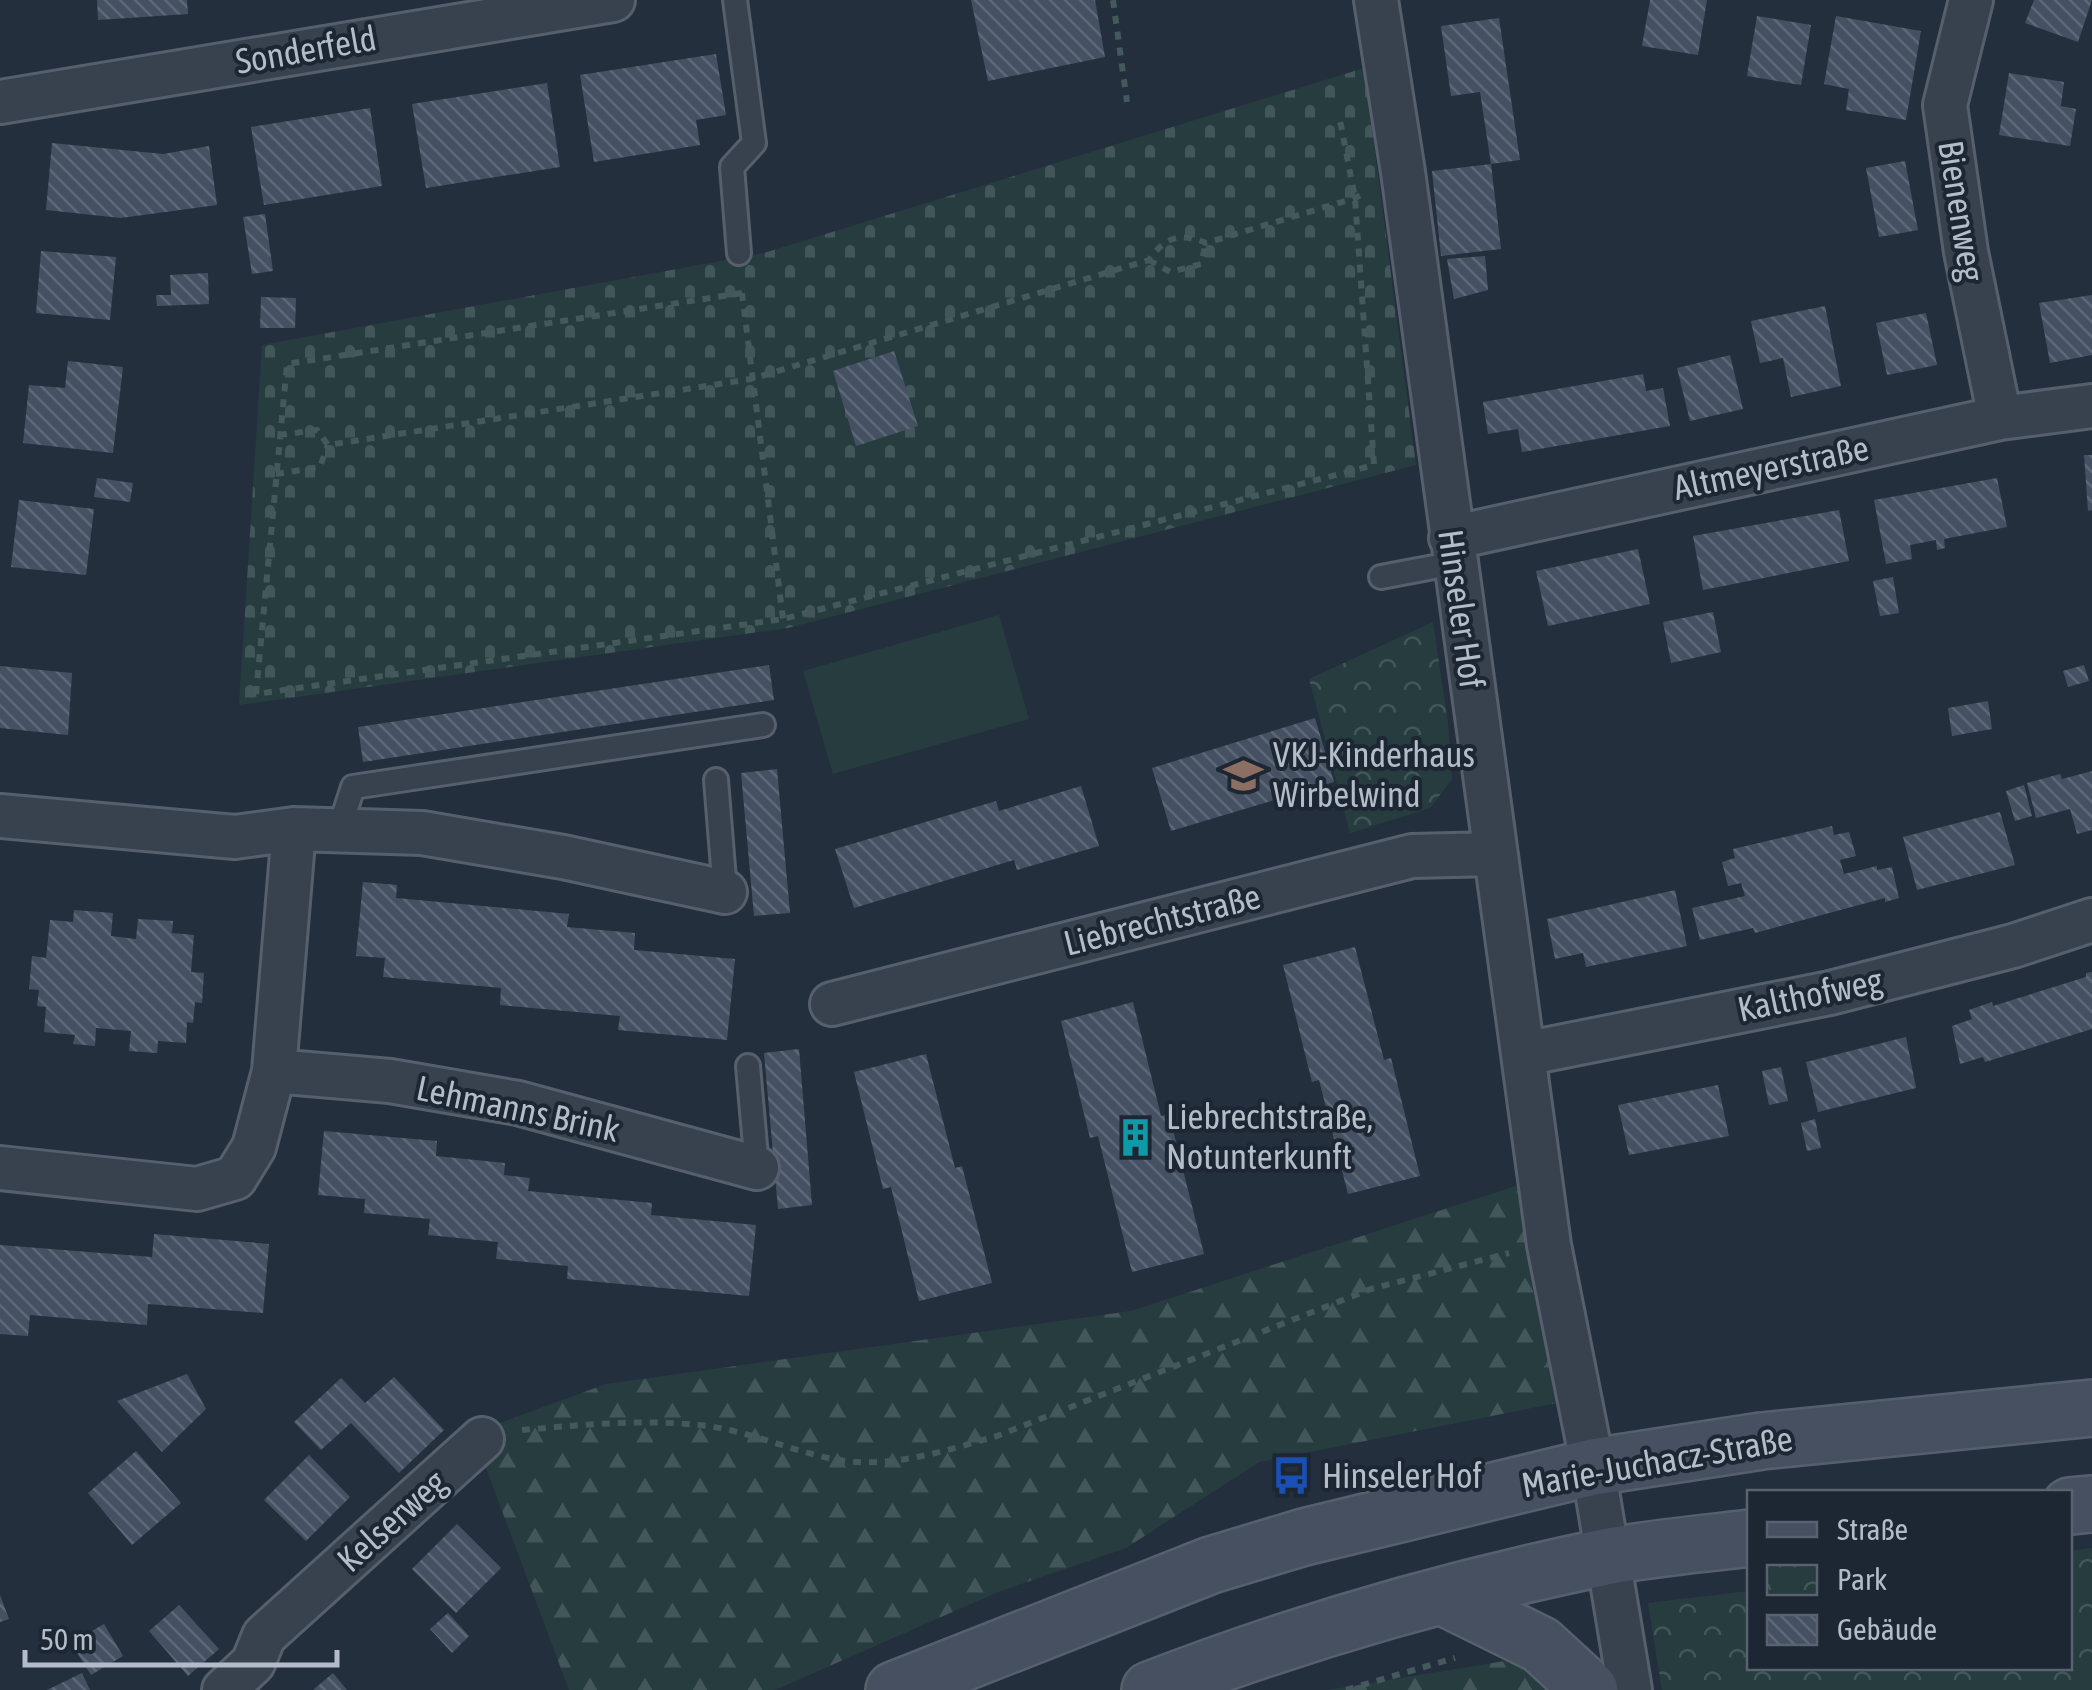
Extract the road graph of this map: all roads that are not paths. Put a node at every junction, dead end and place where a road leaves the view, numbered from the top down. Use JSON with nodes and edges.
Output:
{"nodes":[{"id":1,"x":612,"y":0,"type":"edge"},
{"id":2,"x":735,"y":0,"type":"edge"},
{"id":3,"x":1376,"y":0,"type":"edge"},
{"id":4,"x":1960,"y":2,"type":"edge"},
{"id":5,"x":0,"y":102,"type":"edge"},
{"id":6,"x":739,"y":253,"type":"dead end"},
{"id":7,"x":2092,"y":406,"type":"edge"},
{"id":8,"x":2000,"y":418,"type":"junction"},
{"id":9,"x":1453,"y":550,"type":"junction"},
{"id":10,"x":1381,"y":577,"type":"dead end"},
{"id":11,"x":762,"y":726,"type":"dead end"},
{"id":12,"x":716,"y":780,"type":"dead end"},
{"id":13,"x":0,"y":816,"type":"edge"},
{"id":14,"x":294,"y":829,"type":"junction"},
{"id":15,"x":339,"y":830,"type":"junction"},
{"id":16,"x":1494,"y":854,"type":"junction"},
{"id":17,"x":724,"y":892,"type":"joint"},
{"id":18,"x":2092,"y":920,"type":"edge"},
{"id":19,"x":832,"y":1004,"type":"dead end"},
{"id":20,"x":1524,"y":1054,"type":"junction"},
{"id":21,"x":748,"y":1066,"type":"dead end"},
{"id":22,"x":274,"y":1071,"type":"junction"},
{"id":23,"x":0,"y":1168,"type":"edge"},
{"id":24,"x":757,"y":1168,"type":"joint"},
{"id":25,"x":2092,"y":1408,"type":"edge"},
{"id":26,"x":482,"y":1439,"type":"road end"},
{"id":27,"x":1593,"y":1467,"type":"junction"},
{"id":28,"x":1747,"y":1538,"type":"edge"},
{"id":29,"x":1608,"y":1556,"type":"junction"},
{"id":30,"x":1442,"y":1596,"type":"junction"},
{"id":31,"x":224,"y":1690,"type":"edge"},
{"id":32,"x":894,"y":1690,"type":"edge"},
{"id":33,"x":1150,"y":1690,"type":"edge"},
{"id":34,"x":1590,"y":1690,"type":"edge"},
{"id":35,"x":1630,"y":1690,"type":"edge"}],
"edges":[{"from":1,"to":5,"type":"street","name":"Sonderfeld"},
{"from":2,"to":6,"type":"lane"},
{"from":3,"to":9,"type":"street","name":"Hinseler Hof"},
{"from":4,"to":8,"type":"street","name":"Bienenweg"},
{"from":7,"to":8,"type":"street","name":"Altmeyerstraße"},
{"from":8,"to":9,"type":"street","name":"Altmeyerstraße"},
{"from":9,"to":10,"type":"lane"},
{"from":9,"to":16,"type":"street","name":"Hinseler Hof"},
{"from":11,"to":15,"type":"lane"},
{"from":12,"to":17,"type":"lane"},
{"from":13,"to":14,"type":"street"},
{"from":14,"to":15,"type":"street"},
{"from":14,"to":22,"type":"street"},
{"from":15,"to":17,"type":"street"},
{"from":16,"to":19,"type":"street","name":"Liebrechtstraße"},
{"from":16,"to":20,"type":"street","name":"Hinseler Hof"},
{"from":18,"to":20,"type":"street","name":"Kalthofweg"},
{"from":20,"to":27,"type":"street","name":"Hinseler Hof"},
{"from":21,"to":24,"type":"lane"},
{"from":22,"to":23,"type":"street"},
{"from":22,"to":24,"type":"street","name":"Lehmanns Brink"},
{"from":25,"to":27,"type":"main road","name":"Marie-Juchacz-Straße"},
{"from":26,"to":31,"type":"street","name":"Kelserweg"},
{"from":27,"to":29,"type":"street","name":"Hinseler Hof"},
{"from":27,"to":32,"type":"main road","name":"Marie-Juchacz-Straße"},
{"from":28,"to":29,"type":"main road"},
{"from":29,"to":30,"type":"main road"},
{"from":29,"to":35,"type":"street","name":"Hinseler Hof"},
{"from":30,"to":33,"type":"main road"},
{"from":30,"to":34,"type":"main road"}]}
